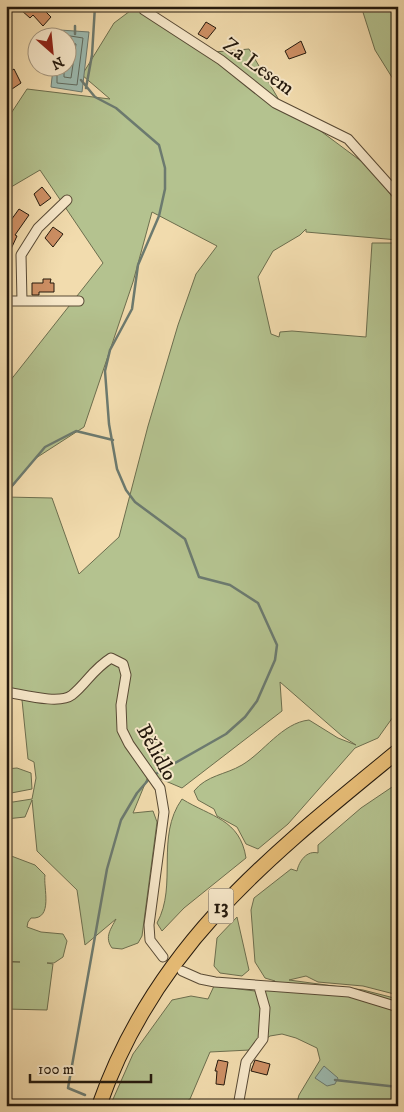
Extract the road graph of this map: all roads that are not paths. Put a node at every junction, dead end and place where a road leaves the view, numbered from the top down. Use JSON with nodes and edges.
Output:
{"nodes":[{"id":1,"x":142,"y":6,"type":"edge"},
{"id":2,"x":398,"y":195,"type":"edge"},
{"id":3,"x":67,"y":200,"type":"dead end"},
{"id":4,"x":6,"y":300,"type":"edge"},
{"id":5,"x":22,"y":301,"type":"junction"},
{"id":6,"x":79,"y":301,"type":"dead end"},
{"id":7,"x":6,"y":692,"type":"edge"},
{"id":8,"x":398,"y":751,"type":"edge"},
{"id":9,"x":163,"y":957,"type":"dead end"},
{"id":10,"x":182,"y":970,"type":"dead end"},
{"id":11,"x":259,"y":987,"type":"junction"},
{"id":12,"x":398,"y":1007,"type":"edge"},
{"id":13,"x":99,"y":1106,"type":"edge"},
{"id":14,"x":238,"y":1106,"type":"edge"}],
"edges":[{"from":1,"to":2,"type":"street","name":"Za Lesem"},
{"from":3,"to":5,"type":"street"},
{"from":4,"to":5,"type":"street"},
{"from":5,"to":6,"type":"street"},
{"from":7,"to":9,"type":"street","name":"Bělidlo"},
{"from":8,"to":13,"type":"main road","number":"13"},
{"from":10,"to":11,"type":"street"},
{"from":11,"to":12,"type":"street"},
{"from":11,"to":14,"type":"street"}]}
